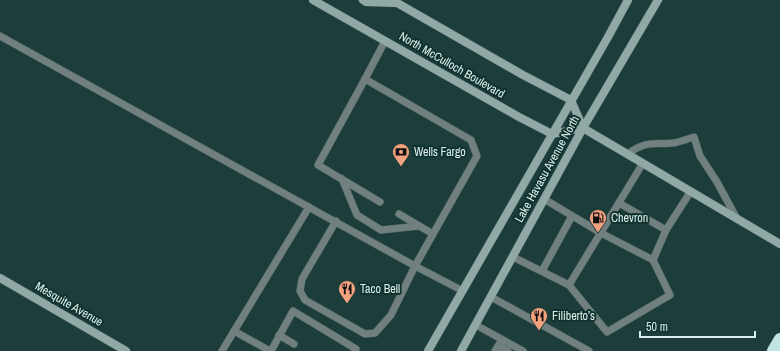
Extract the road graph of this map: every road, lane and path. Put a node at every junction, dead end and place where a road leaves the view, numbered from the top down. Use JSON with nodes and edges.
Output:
{"nodes":[{"id":1,"x":313,"y":0,"type":"edge"},
{"id":2,"x":363,"y":0,"type":"edge"},
{"id":3,"x":628,"y":0,"type":"edge"},
{"id":4,"x":658,"y":0,"type":"edge"},
{"id":5,"x":395,"y":2,"type":"edge"},
{"id":6,"x":0,"y":36,"type":"edge"},
{"id":7,"x":384,"y":41,"type":"junction"},
{"id":8,"x":365,"y":79,"type":"junction"},
{"id":9,"x":571,"y":100,"type":"junction"},
{"id":10,"x":583,"y":128,"type":"junction"},
{"id":11,"x":552,"y":134,"type":"junction"},
{"id":12,"x":628,"y":154,"type":"junction"},
{"id":13,"x":643,"y":163,"type":"junction"},
{"id":14,"x":342,"y":179,"type":"junction"},
{"id":15,"x":691,"y":191,"type":"junction"},
{"id":16,"x":544,"y":199,"type":"junction"},
{"id":17,"x":380,"y":202,"type":"dead end"},
{"id":18,"x":619,"y":203,"type":"junction"},
{"id":19,"x":309,"y":207,"type":"junction"},
{"id":20,"x":399,"y":214,"type":"dead end"},
{"id":21,"x":572,"y":216,"type":"junction"},
{"id":22,"x":737,"y":219,"type":"junction"},
{"id":23,"x":336,"y":221,"type":"junction"},
{"id":24,"x":419,"y":226,"type":"junction"},
{"id":25,"x":666,"y":230,"type":"junction"},
{"id":26,"x":433,"y":234,"type":"junction"},
{"id":27,"x":601,"y":234,"type":"junction"},
{"id":28,"x":780,"y":244,"type":"edge"},
{"id":29,"x":513,"y":257,"type":"junction"},
{"id":30,"x":653,"y":260,"type":"junction"},
{"id":31,"x":415,"y":266,"type":"junction"},
{"id":32,"x":542,"y":271,"type":"junction"},
{"id":33,"x":0,"y":278,"type":"edge"},
{"id":34,"x":569,"y":285,"type":"junction"},
{"id":35,"x":463,"y":291,"type":"junction"},
{"id":36,"x":491,"y":297,"type":"junction"},
{"id":37,"x":476,"y":325,"type":"junction"},
{"id":38,"x":234,"y":331,"type":"junction"},
{"id":39,"x":279,"y":335,"type":"junction"},
{"id":40,"x":780,"y":339,"type":"edge"},
{"id":41,"x":294,"y":344,"type":"dead end"},
{"id":42,"x":498,"y":345,"type":"edge"},
{"id":43,"x":126,"y":351,"type":"edge"},
{"id":44,"x":222,"y":351,"type":"edge"},
{"id":45,"x":270,"y":351,"type":"edge"},
{"id":46,"x":355,"y":351,"type":"edge"},
{"id":47,"x":428,"y":351,"type":"edge"},
{"id":48,"x":461,"y":351,"type":"edge"},
{"id":49,"x":508,"y":351,"type":"edge"},
{"id":50,"x":523,"y":351,"type":"edge"},
{"id":51,"x":590,"y":351,"type":"edge"},
{"id":52,"x":773,"y":351,"type":"edge"}],
"edges":[{"from":1,"to":7,"type":"main road","name":"North McCulloch Boulevard"},
{"from":2,"to":5,"type":"main road"},
{"from":3,"to":9,"type":"main road","name":"Lake Havasu Avenue North"},
{"from":4,"to":10,"type":"main road","name":"Lake Havasu Avenue North"},
{"from":5,"to":9,"type":"main road"},
{"from":6,"to":19,"type":"lane"},
{"from":7,"to":8,"type":"lane"},
{"from":7,"to":11,"type":"main road","name":"North McCulloch Boulevard"},
{"from":8,"to":14,"type":"lane"},
{"from":8,"to":26,"type":"lane"},
{"from":9,"to":10,"type":"main road"},
{"from":9,"to":11,"type":"main road","name":"Lake Havasu Avenue North"},
{"from":10,"to":11,"type":"main road"},
{"from":10,"to":12,"type":"main road"},
{"from":10,"to":16,"type":"main road","name":"Lake Havasu Avenue North"},
{"from":11,"to":35,"type":"main road","name":"Lake Havasu Avenue North"},
{"from":12,"to":13,"type":"main road"},
{"from":12,"to":22,"type":"lane"},
{"from":13,"to":15,"type":"main road"},
{"from":13,"to":18,"type":"lane"},
{"from":14,"to":17,"type":"lane"},
{"from":14,"to":24,"type":"lane"},
{"from":15,"to":22,"type":"main road"},
{"from":15,"to":25,"type":"lane"},
{"from":16,"to":21,"type":"lane"},
{"from":16,"to":29,"type":"main road","name":"Lake Havasu Avenue North"},
{"from":18,"to":25,"type":"lane"},
{"from":18,"to":27,"type":"lane"},
{"from":19,"to":23,"type":"lane"},
{"from":19,"to":38,"type":"lane"},
{"from":20,"to":24,"type":"lane"},
{"from":21,"to":27,"type":"lane"},
{"from":21,"to":32,"type":"lane"},
{"from":22,"to":28,"type":"main road"},
{"from":23,"to":31,"type":"lane"},
{"from":23,"to":31,"type":"lane"},
{"from":24,"to":26,"type":"lane"},
{"from":25,"to":30,"type":"lane"},
{"from":26,"to":31,"type":"lane"},
{"from":27,"to":30,"type":"lane"},
{"from":27,"to":34,"type":"lane"},
{"from":29,"to":32,"type":"lane"},
{"from":29,"to":36,"type":"main road","name":"Lake Havasu Avenue North"},
{"from":30,"to":34,"type":"lane"},
{"from":31,"to":35,"type":"lane"},
{"from":32,"to":34,"type":"lane"},
{"from":33,"to":43,"type":"main road","name":"Mesquite Avenue"},
{"from":35,"to":47,"type":"main road","name":"Lake Havasu Avenue North"},
{"from":36,"to":37,"type":"main road","name":"Lake Havasu Avenue North"},
{"from":36,"to":51,"type":"lane"},
{"from":37,"to":42,"type":"lane"},
{"from":37,"to":48,"type":"main road","name":"Lake Havasu Avenue North"},
{"from":38,"to":44,"type":"lane"},
{"from":38,"to":45,"type":"lane"},
{"from":39,"to":41,"type":"lane"},
{"from":39,"to":45,"type":"lane"},
{"from":39,"to":46,"type":"lane"},
{"from":40,"to":52,"type":"highway"},
{"from":42,"to":49,"type":"lane"},
{"from":42,"to":50,"type":"lane"}]}
